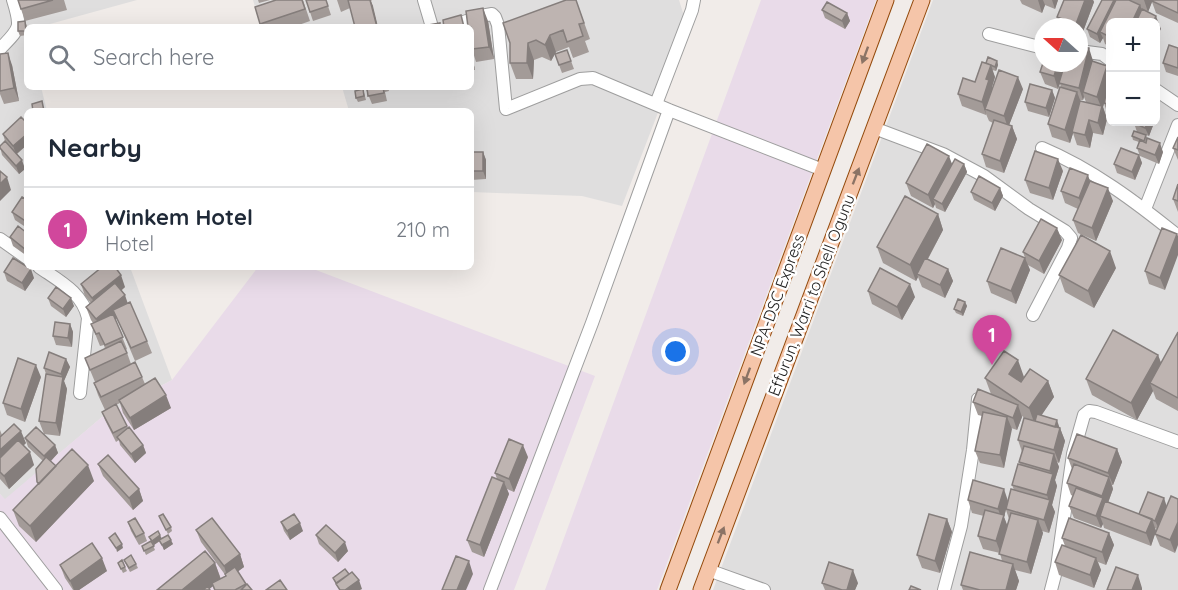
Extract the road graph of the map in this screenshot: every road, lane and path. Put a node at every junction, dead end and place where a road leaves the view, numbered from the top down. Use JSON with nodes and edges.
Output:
{"nodes":[{"id":1,"x":13,"y":0,"type":"edge"},
{"id":2,"x":424,"y":0,"type":"edge"},
{"id":3,"x":694,"y":0,"type":"edge"},
{"id":4,"x":886,"y":0,"type":"edge"},
{"id":5,"x":921,"y":0,"type":"edge"},
{"id":6,"x":431,"y":24,"type":"edge"},
{"id":7,"x":458,"y":24,"type":"edge"},
{"id":8,"x":989,"y":34,"type":"dead end"},
{"id":9,"x":1034,"y":46,"type":"edge"},
{"id":10,"x":0,"y":49,"type":"edge"},
{"id":11,"x":1088,"y":52,"type":"edge"},
{"id":12,"x":1106,"y":57,"type":"edge"},
{"id":13,"x":1160,"y":93,"type":"edge"},
{"id":14,"x":656,"y":104,"type":"junction"},
{"id":15,"x":1178,"y":105,"type":"edge"},
{"id":16,"x":669,"y":110,"type":"junction"},
{"id":17,"x":1178,"y":125,"type":"edge"},
{"id":18,"x":874,"y":128,"type":"junction"},
{"id":19,"x":1042,"y":148,"type":"dead end"},
{"id":20,"x":823,"y":170,"type":"junction"},
{"id":21,"x":1145,"y":209,"type":"junction"},
{"id":22,"x":1178,"y":236,"type":"edge"},
{"id":23,"x":0,"y":239,"type":"edge"},
{"id":24,"x":24,"y":256,"type":"edge"},
{"id":25,"x":43,"y":270,"type":"edge"},
{"id":26,"x":1033,"y":315,"type":"dead end"},
{"id":27,"x":80,"y":393,"type":"dead end"},
{"id":28,"x":978,"y":399,"type":"edge"},
{"id":29,"x":1178,"y":442,"type":"edge"},
{"id":30,"x":0,"y":518,"type":"edge"},
{"id":31,"x":708,"y":570,"type":"junction"},
{"id":32,"x":56,"y":590,"type":"edge"},
{"id":33,"x":490,"y":590,"type":"edge"},
{"id":34,"x":668,"y":590,"type":"edge"},
{"id":35,"x":701,"y":590,"type":"edge"},
{"id":36,"x":764,"y":590,"type":"edge"},
{"id":37,"x":944,"y":590,"type":"edge"},
{"id":38,"x":1052,"y":590,"type":"edge"}],
"edges":[{"from":1,"to":10,"type":"street"},
{"from":2,"to":6,"type":"street"},
{"from":3,"to":14,"type":"street"},
{"from":4,"to":20,"type":"main road","name":"NPA-DSC Express","one_way":true},
{"from":5,"to":18,"type":"main road","name":"Effurun, Warri to Shell Ogunu"},
{"from":7,"to":14,"type":"street"},
{"from":8,"to":9,"type":"street"},
{"from":11,"to":12,"type":"street"},
{"from":13,"to":15,"type":"street"},
{"from":14,"to":16,"type":"street"},
{"from":16,"to":20,"type":"street"},
{"from":16,"to":33,"type":"street"},
{"from":17,"to":21,"type":"street"},
{"from":18,"to":26,"type":"street"},
{"from":31,"to":18,"type":"main road","name":"Effurun, Warri to Shell Ogunu","one_way":true},
{"from":19,"to":21,"type":"street"},
{"from":20,"to":34,"type":"main road","name":"NPA-DSC Express","one_way":true},
{"from":21,"to":22,"type":"street"},
{"from":23,"to":24,"type":"street"},
{"from":25,"to":27,"type":"street"},
{"from":28,"to":37,"type":"street"},
{"from":29,"to":38,"type":"street"},
{"from":30,"to":32,"type":"street"},
{"from":31,"to":35,"type":"main road","name":"Effurun, Warri to Shell Ogunu"},
{"from":31,"to":36,"type":"street"}]}
